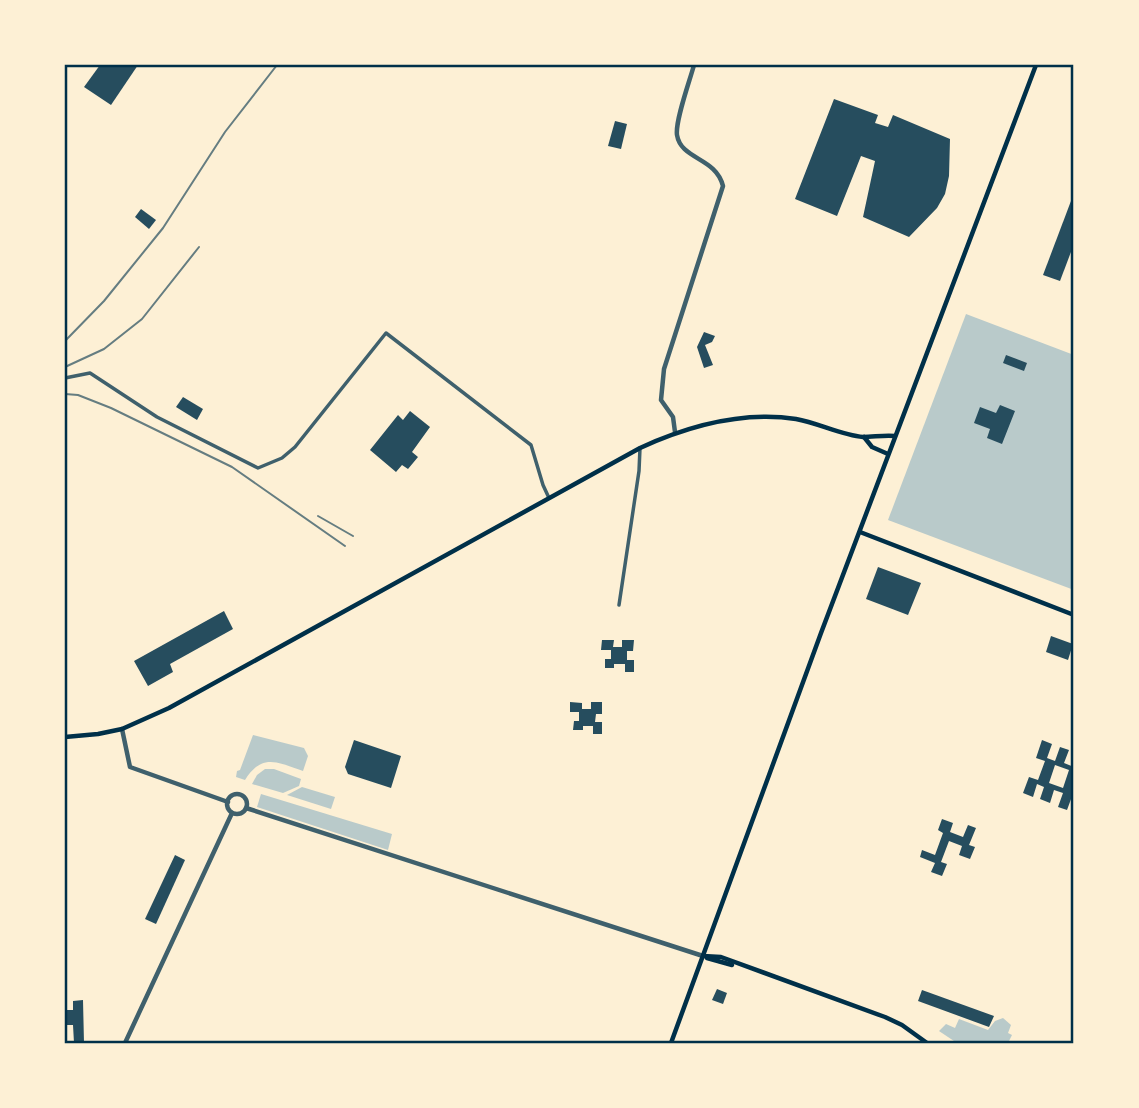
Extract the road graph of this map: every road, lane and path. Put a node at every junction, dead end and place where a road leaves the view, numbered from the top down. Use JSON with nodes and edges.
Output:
{"nodes":[{"id":1,"x":694,"y":65,"type":"edge"},
{"id":2,"x":1037,"y":65,"type":"edge"},
{"id":3,"x":65,"y":378,"type":"edge"},
{"id":4,"x":676,"y":432,"type":"junction"},
{"id":5,"x":895,"y":436,"type":"junction"},
{"id":6,"x":864,"y":437,"type":"junction"},
{"id":7,"x":640,"y":448,"type":"junction"},
{"id":8,"x":888,"y":454,"type":"junction"},
{"id":9,"x":549,"y":498,"type":"junction"},
{"id":10,"x":860,"y":532,"type":"junction"},
{"id":11,"x":619,"y":605,"type":"dead end"},
{"id":12,"x":1074,"y":615,"type":"edge"},
{"id":13,"x":122,"y":729,"type":"junction"},
{"id":14,"x":65,"y":737,"type":"edge"},
{"id":15,"x":228,"y":802,"type":"junction"},
{"id":16,"x":246,"y":808,"type":"junction"},
{"id":17,"x":232,"y":813,"type":"junction"},
{"id":18,"x":703,"y":956,"type":"junction"},
{"id":19,"x":125,"y":1043,"type":"edge"},
{"id":20,"x":671,"y":1043,"type":"edge"},
{"id":21,"x":927,"y":1043,"type":"edge"}],
"edges":[{"from":1,"to":4,"type":"street"},
{"from":2,"to":5,"type":"main road"},
{"from":3,"to":9,"type":"street"},
{"from":4,"to":6,"type":"main road"},
{"from":4,"to":7,"type":"main road"},
{"from":5,"to":6,"type":"main road"},
{"from":5,"to":8,"type":"main road"},
{"from":6,"to":8,"type":"main road"},
{"from":7,"to":9,"type":"main road"},
{"from":7,"to":11,"type":"street"},
{"from":8,"to":10,"type":"main road"},
{"from":9,"to":13,"type":"main road"},
{"from":10,"to":12,"type":"main road"},
{"from":10,"to":18,"type":"main road"},
{"from":13,"to":14,"type":"main road"},
{"from":13,"to":15,"type":"street"},
{"from":15,"to":16,"type":"street"},
{"from":15,"to":17,"type":"street"},
{"from":16,"to":17,"type":"street"},
{"from":16,"to":18,"type":"street"},
{"from":17,"to":19,"type":"street"},
{"from":18,"to":20,"type":"main road"},
{"from":18,"to":21,"type":"main road"}]}
